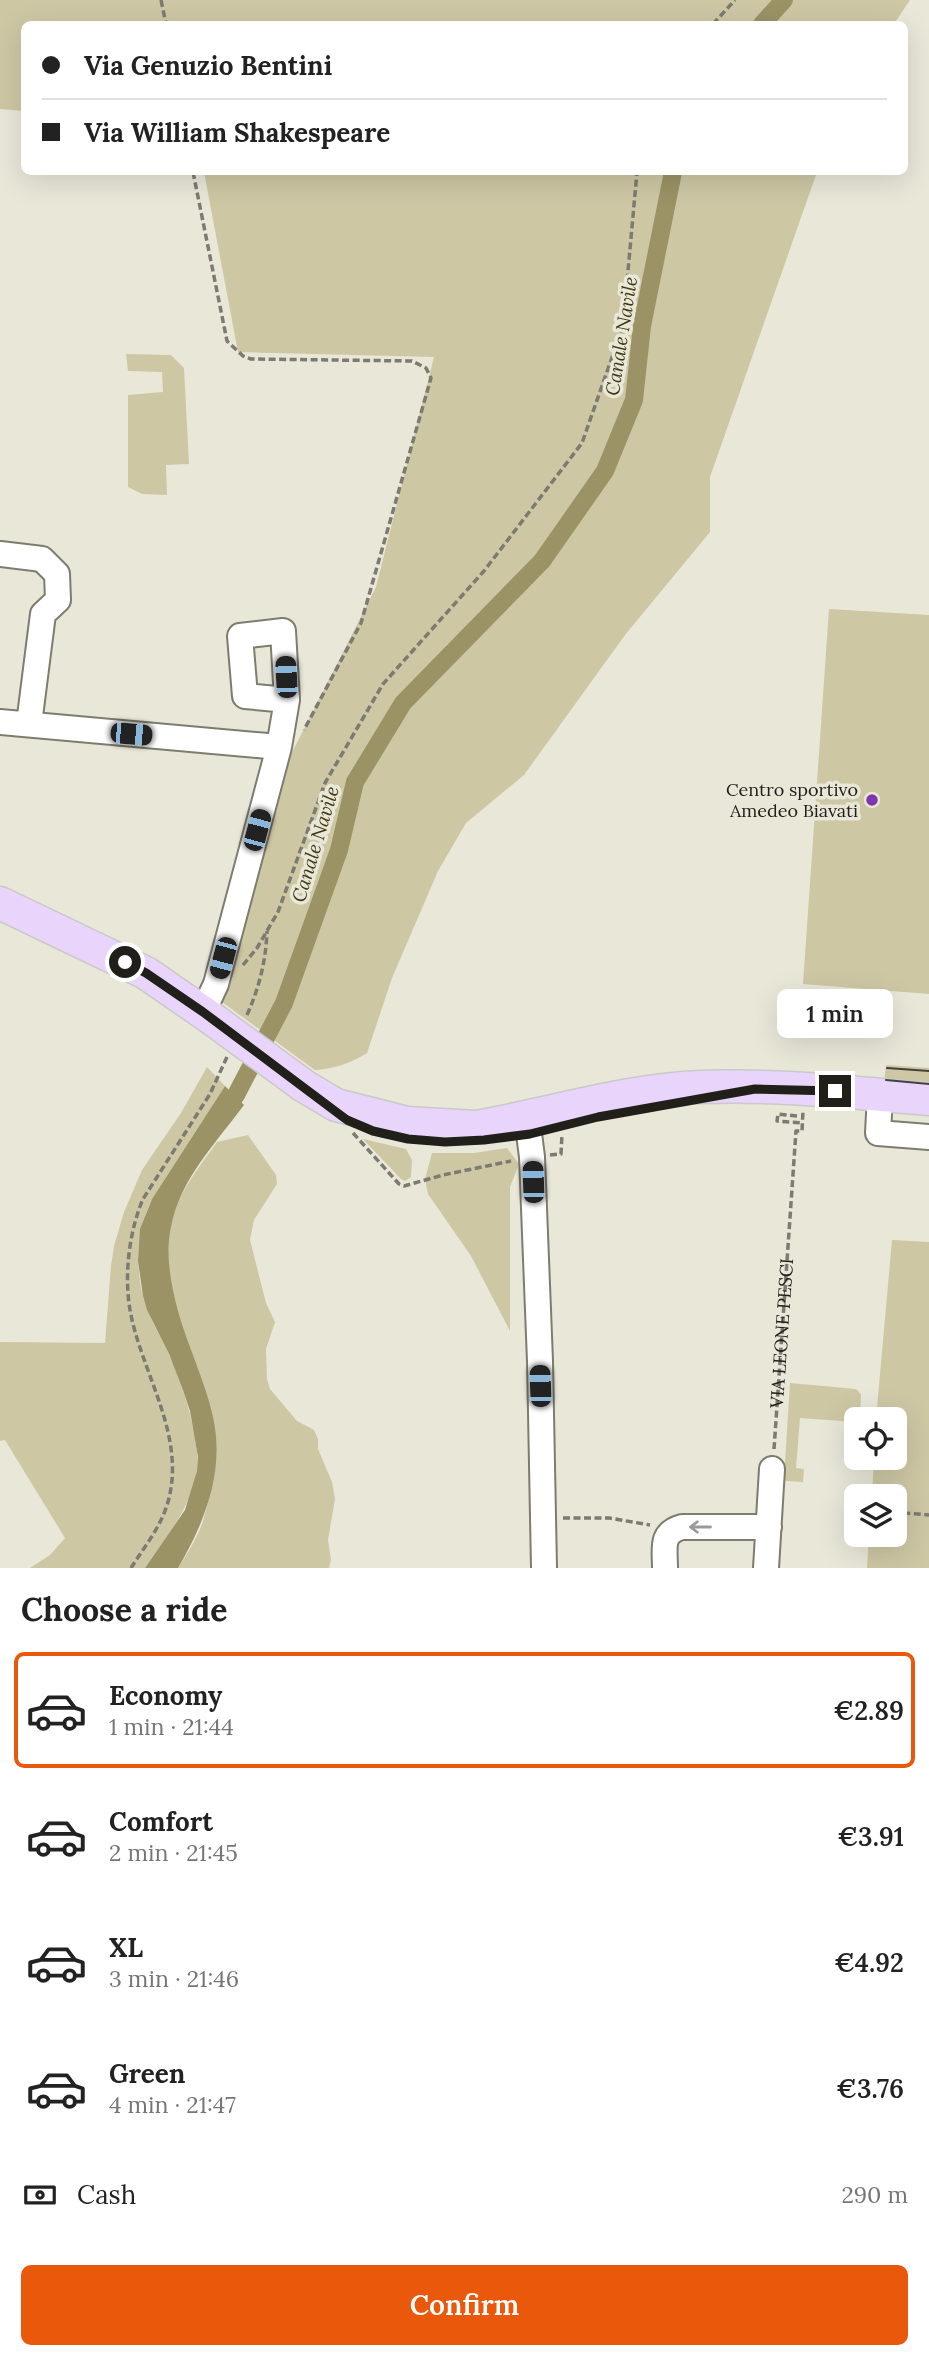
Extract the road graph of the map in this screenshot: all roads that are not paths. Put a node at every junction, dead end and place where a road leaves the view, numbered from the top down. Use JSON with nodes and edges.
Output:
{"nodes":[{"id":1,"x":0,"y":554,"type":"edge"},
{"id":2,"x":287,"y":700,"type":"dead end"},
{"id":3,"x":0,"y":722,"type":"edge"},
{"id":4,"x":29,"y":724,"type":"junction"},
{"id":5,"x":279,"y":747,"type":"junction"},
{"id":6,"x":0,"y":902,"type":"edge"},
{"id":7,"x":207,"y":1015,"type":"junction"},
{"id":8,"x":304,"y":1086,"type":"junction"},
{"id":9,"x":880,"y":1095,"type":"junction"},
{"id":10,"x":929,"y":1100,"type":"edge"},
{"id":11,"x":530,"y":1136,"type":"junction"},
{"id":12,"x":929,"y":1137,"type":"edge"},
{"id":13,"x":772,"y":1469,"type":"road end"},
{"id":14,"x":769,"y":1527,"type":"junction"},
{"id":15,"x":544,"y":1568,"type":"edge"},
{"id":16,"x":665,"y":1568,"type":"edge"},
{"id":17,"x":766,"y":1568,"type":"edge"}],
"edges":[{"from":1,"to":4,"type":"street"},
{"from":2,"to":5,"type":"street"},
{"from":3,"to":4,"type":"street"},
{"from":4,"to":5,"type":"street"},
{"from":5,"to":7,"type":"street"},
{"from":6,"to":7,"type":"main road"},
{"from":7,"to":8,"type":"main road","bridge":true},
{"from":8,"to":11,"type":"main road"},
{"from":8,"to":11,"type":"main road"},
{"from":9,"to":10,"type":"main road"},
{"from":9,"to":11,"type":"main road"},
{"from":9,"to":12,"type":"street"},
{"from":11,"to":15,"type":"street"},
{"from":13,"to":14,"type":"street"},
{"from":14,"to":16,"type":"street","one_way":true},
{"from":14,"to":17,"type":"street"}]}
